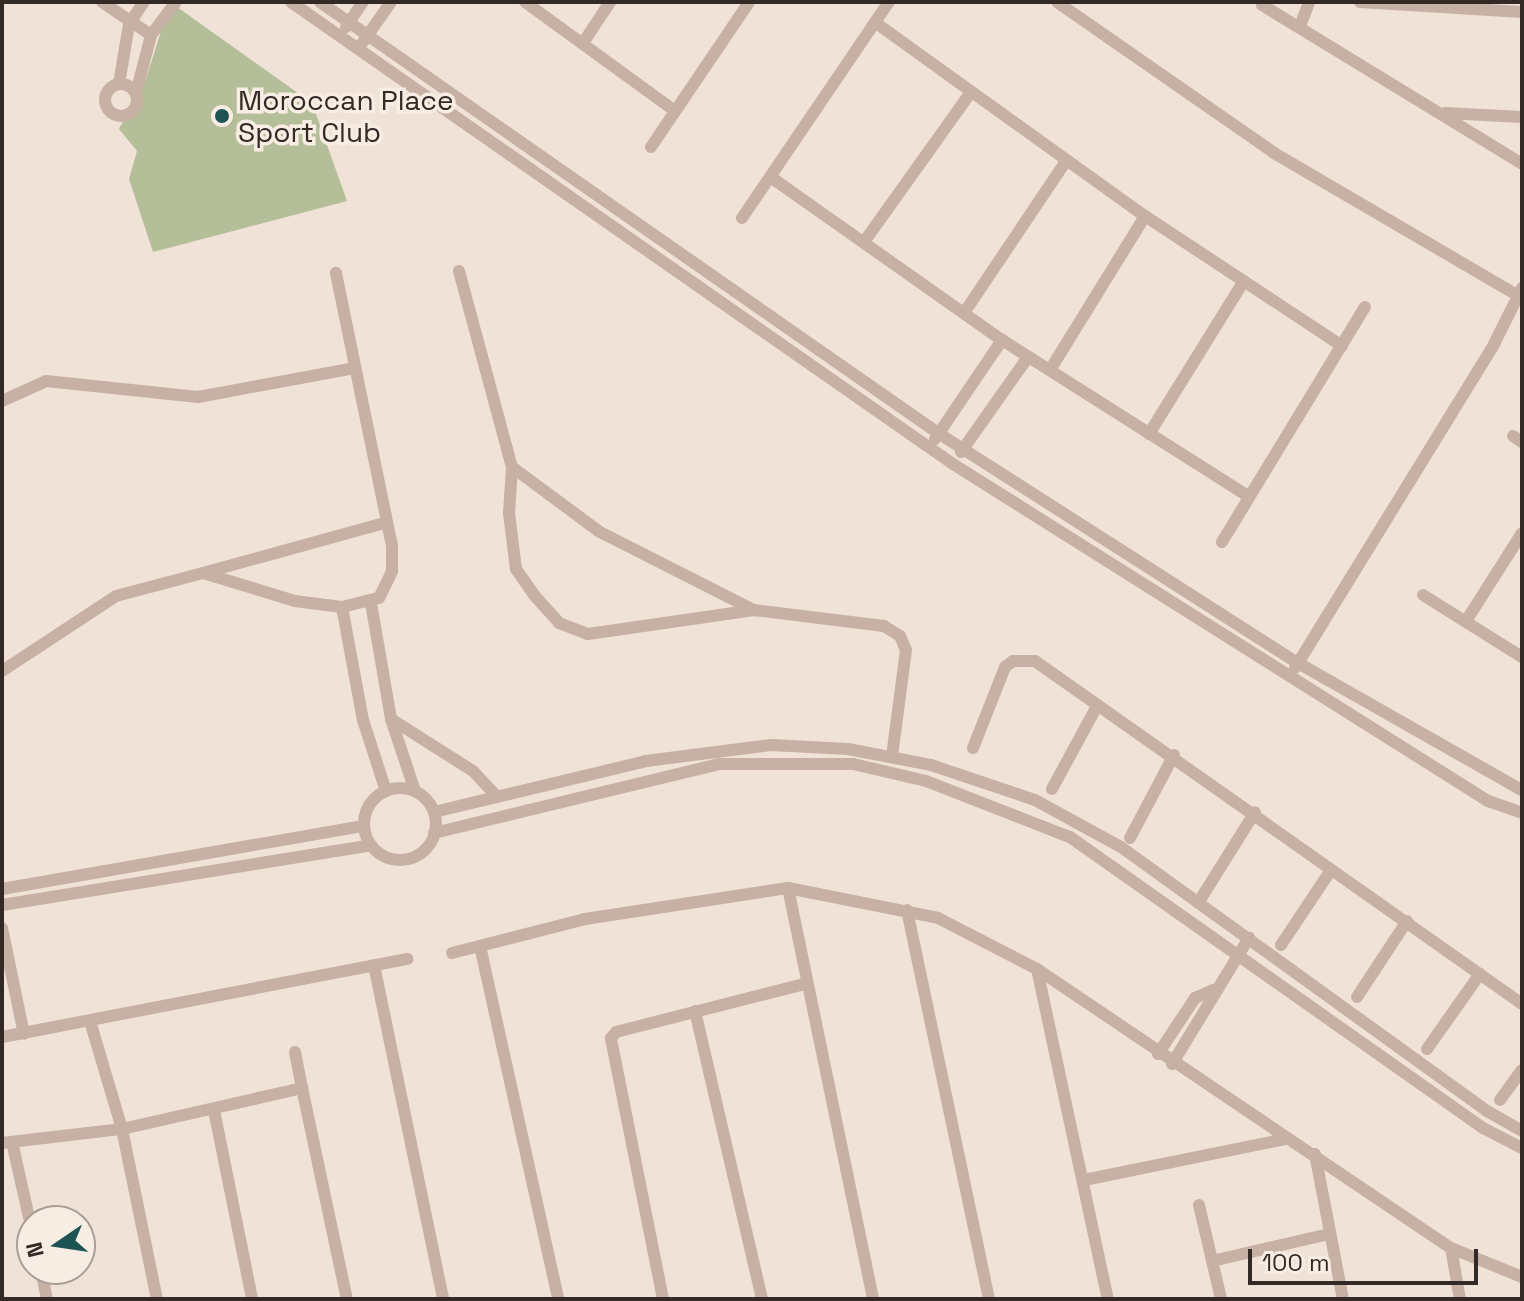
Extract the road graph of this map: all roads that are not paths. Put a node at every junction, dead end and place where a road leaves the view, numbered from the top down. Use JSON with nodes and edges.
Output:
{"nodes":[{"id":1,"x":102,"y":2,"type":"edge"},
{"id":2,"x":144,"y":2,"type":"edge"},
{"id":3,"x":176,"y":2,"type":"edge"},
{"id":4,"x":291,"y":2,"type":"edge"},
{"id":5,"x":320,"y":2,"type":"edge"},
{"id":6,"x":363,"y":2,"type":"edge"},
{"id":7,"x":391,"y":2,"type":"edge"},
{"id":8,"x":525,"y":2,"type":"edge"},
{"id":9,"x":610,"y":2,"type":"edge"},
{"id":10,"x":749,"y":2,"type":"edge"},
{"id":11,"x":889,"y":2,"type":"edge"},
{"id":12,"x":1057,"y":2,"type":"edge"},
{"id":13,"x":1309,"y":2,"type":"edge"},
{"id":14,"x":1360,"y":2,"type":"edge"},
{"id":15,"x":1262,"y":5,"type":"dead end"},
{"id":16,"x":1522,"y":12,"type":"edge"},
{"id":17,"x":349,"y":22,"type":"junction"},
{"id":18,"x":876,"y":23,"type":"junction"},
{"id":19,"x":129,"y":24,"type":"junction"},
{"id":20,"x":1300,"y":26,"type":"junction"},
{"id":21,"x":151,"y":35,"type":"junction"},
{"id":22,"x":367,"y":35,"type":"junction"},
{"id":23,"x":340,"y":36,"type":"junction"},
{"id":24,"x":583,"y":43,"type":"junction"},
{"id":25,"x":358,"y":49,"type":"junction"},
{"id":26,"x":119,"y":84,"type":"junction"},
{"id":27,"x":971,"y":92,"type":"junction"},
{"id":28,"x":136,"y":93,"type":"junction"},
{"id":29,"x":675,"y":111,"type":"junction"},
{"id":30,"x":1443,"y":113,"type":"junction"},
{"id":31,"x":1522,"y":117,"type":"edge"},
{"id":32,"x":651,"y":147,"type":"dead end"},
{"id":33,"x":1067,"y":160,"type":"junction"},
{"id":34,"x":1522,"y":164,"type":"edge"},
{"id":35,"x":772,"y":178,"type":"junction"},
{"id":36,"x":1145,"y":216,"type":"junction"},
{"id":37,"x":742,"y":218,"type":"dead end"},
{"id":38,"x":652,"y":234,"type":"junction"},
{"id":39,"x":864,"y":242,"type":"junction"},
{"id":40,"x":643,"y":251,"type":"junction"},
{"id":41,"x":459,"y":271,"type":"dead end"},
{"id":42,"x":336,"y":273,"type":"dead end"},
{"id":43,"x":1244,"y":281,"type":"junction"},
{"id":44,"x":1520,"y":294,"type":"edge"},
{"id":45,"x":1365,"y":307,"type":"dead end"},
{"id":46,"x":1517,"y":311,"type":"edge"},
{"id":47,"x":964,"y":313,"type":"junction"},
{"id":48,"x":1002,"y":340,"type":"junction"},
{"id":49,"x":1342,"y":346,"type":"junction"},
{"id":50,"x":1028,"y":357,"type":"junction"},
{"id":51,"x":354,"y":368,"type":"junction"},
{"id":52,"x":1050,"y":370,"type":"junction"},
{"id":53,"x":2,"y":401,"type":"edge"},
{"id":54,"x":938,"y":433,"type":"junction"},
{"id":55,"x":1149,"y":434,"type":"junction"},
{"id":56,"x":929,"y":448,"type":"junction"},
{"id":57,"x":964,"y":448,"type":"junction"},
{"id":58,"x":953,"y":464,"type":"junction"},
{"id":59,"x":512,"y":467,"type":"junction"},
{"id":60,"x":1248,"y":496,"type":"junction"},
{"id":61,"x":385,"y":523,"type":"junction"},
{"id":62,"x":1522,"y":533,"type":"edge"},
{"id":63,"x":1222,"y":542,"type":"dead end"},
{"id":64,"x":203,"y":573,"type":"junction"},
{"id":65,"x":1423,"y":595,"type":"dead end"},
{"id":66,"x":371,"y":603,"type":"junction"},
{"id":67,"x":342,"y":607,"type":"junction"},
{"id":68,"x":754,"y":610,"type":"junction"},
{"id":69,"x":1466,"y":621,"type":"junction"},
{"id":70,"x":1522,"y":657,"type":"edge"},
{"id":71,"x":1298,"y":663,"type":"junction"},
{"id":72,"x":2,"y":671,"type":"edge"},
{"id":73,"x":1288,"y":677,"type":"junction"},
{"id":74,"x":1097,"y":706,"type":"junction"},
{"id":75,"x":391,"y":719,"type":"junction"},
{"id":76,"x":973,"y":748,"type":"dead end"},
{"id":77,"x":1174,"y":755,"type":"junction"},
{"id":78,"x":892,"y":757,"type":"junction"},
{"id":79,"x":1052,"y":789,"type":"dead end"},
{"id":80,"x":1522,"y":790,"type":"edge"},
{"id":81,"x":386,"y":791,"type":"junction"},
{"id":82,"x":415,"y":791,"type":"junction"},
{"id":83,"x":497,"y":797,"type":"junction"},
{"id":84,"x":434,"y":812,"type":"junction"},
{"id":85,"x":1255,"y":812,"type":"junction"},
{"id":86,"x":1522,"y":813,"type":"edge"},
{"id":87,"x":364,"y":826,"type":"junction"},
{"id":88,"x":434,"y":833,"type":"junction"},
{"id":89,"x":1130,"y":838,"type":"dead end"},
{"id":90,"x":371,"y":845,"type":"junction"},
{"id":91,"x":1331,"y":870,"type":"junction"},
{"id":92,"x":788,"y":888,"type":"junction"},
{"id":93,"x":2,"y":889,"type":"edge"},
{"id":94,"x":1198,"y":903,"type":"junction"},
{"id":95,"x":2,"y":905,"type":"edge"},
{"id":96,"x":907,"y":910,"type":"junction"},
{"id":97,"x":1407,"y":921,"type":"junction"},
{"id":98,"x":2,"y":928,"type":"edge"},
{"id":99,"x":1249,"y":938,"type":"junction"},
{"id":100,"x":1281,"y":945,"type":"dead end"},
{"id":101,"x":480,"y":946,"type":"junction"},
{"id":102,"x":452,"y":953,"type":"dead end"},
{"id":103,"x":1239,"y":954,"type":"junction"},
{"id":104,"x":408,"y":959,"type":"dead end"},
{"id":105,"x":374,"y":965,"type":"junction"},
{"id":106,"x":1037,"y":969,"type":"junction"},
{"id":107,"x":1480,"y":974,"type":"junction"},
{"id":108,"x":805,"y":984,"type":"junction"},
{"id":109,"x":1213,"y":990,"type":"junction"},
{"id":110,"x":1357,"y":997,"type":"dead end"},
{"id":111,"x":1522,"y":1004,"type":"edge"},
{"id":112,"x":695,"y":1011,"type":"junction"},
{"id":113,"x":90,"y":1021,"type":"junction"},
{"id":114,"x":24,"y":1034,"type":"junction"},
{"id":115,"x":2,"y":1037,"type":"edge"},
{"id":116,"x":1427,"y":1049,"type":"dead end"},
{"id":117,"x":295,"y":1052,"type":"dead end"},
{"id":118,"x":1158,"y":1054,"type":"junction"},
{"id":119,"x":1172,"y":1064,"type":"junction"},
{"id":120,"x":1522,"y":1070,"type":"edge"},
{"id":121,"x":302,"y":1088,"type":"junction"},
{"id":122,"x":1500,"y":1100,"type":"dead end"},
{"id":123,"x":214,"y":1110,"type":"junction"},
{"id":124,"x":122,"y":1129,"type":"junction"},
{"id":125,"x":1522,"y":1131,"type":"edge"},
{"id":126,"x":1286,"y":1139,"type":"junction"},
{"id":127,"x":7,"y":1142,"type":"edge"},
{"id":128,"x":1522,"y":1148,"type":"edge"},
{"id":129,"x":1315,"y":1154,"type":"junction"},
{"id":130,"x":1084,"y":1180,"type":"junction"},
{"id":131,"x":25,"y":1205,"type":"edge"},
{"id":132,"x":1199,"y":1205,"type":"dead end"},
{"id":133,"x":1329,"y":1234,"type":"junction"},
{"id":134,"x":1451,"y":1248,"type":"junction"},
{"id":135,"x":1212,"y":1261,"type":"junction"},
{"id":136,"x":1522,"y":1277,"type":"edge"},
{"id":137,"x":157,"y":1299,"type":"edge"},
{"id":138,"x":252,"y":1299,"type":"edge"},
{"id":139,"x":347,"y":1299,"type":"edge"},
{"id":140,"x":443,"y":1299,"type":"edge"},
{"id":141,"x":558,"y":1299,"type":"edge"},
{"id":142,"x":663,"y":1299,"type":"edge"},
{"id":143,"x":762,"y":1299,"type":"edge"},
{"id":144,"x":873,"y":1299,"type":"edge"},
{"id":145,"x":989,"y":1299,"type":"edge"},
{"id":146,"x":1108,"y":1299,"type":"edge"},
{"id":147,"x":1221,"y":1299,"type":"edge"},
{"id":148,"x":1343,"y":1299,"type":"edge"},
{"id":149,"x":1460,"y":1299,"type":"edge"}],
"edges":[{"from":1,"to":19,"type":"street"},
{"from":2,"to":19,"type":"street"},
{"from":3,"to":21,"type":"street"},
{"from":4,"to":23,"type":"street"},
{"from":5,"to":17,"type":"street"},
{"from":6,"to":17,"type":"street"},
{"from":7,"to":22,"type":"street"},
{"from":8,"to":24,"type":"street"},
{"from":9,"to":24,"type":"street"},
{"from":10,"to":29,"type":"street"},
{"from":11,"to":18,"type":"street"},
{"from":12,"to":44,"type":"street"},
{"from":13,"to":20,"type":"street"},
{"from":14,"to":16,"type":"street"},
{"from":15,"to":20,"type":"street"},
{"from":17,"to":22,"type":"street"},
{"from":17,"to":23,"type":"street"},
{"from":18,"to":27,"type":"street"},
{"from":18,"to":35,"type":"street"},
{"from":19,"to":21,"type":"street"},
{"from":19,"to":26,"type":"street"},
{"from":20,"to":30,"type":"street"},
{"from":21,"to":28,"type":"street"},
{"from":22,"to":25,"type":"street"},
{"from":22,"to":38,"type":"street"},
{"from":23,"to":25,"type":"street"},
{"from":24,"to":29,"type":"street"},
{"from":25,"to":40,"type":"street"},
{"from":26,"to":28,"type":"street"},
{"from":26,"to":28,"type":"street"},
{"from":27,"to":33,"type":"street"},
{"from":27,"to":39,"type":"street"},
{"from":29,"to":32,"type":"street"},
{"from":30,"to":31,"type":"street"},
{"from":30,"to":34,"type":"street"},
{"from":33,"to":36,"type":"street"},
{"from":33,"to":47,"type":"street"},
{"from":35,"to":37,"type":"street"},
{"from":35,"to":39,"type":"street"},
{"from":36,"to":43,"type":"street"},
{"from":36,"to":52,"type":"street"},
{"from":38,"to":40,"type":"street"},
{"from":38,"to":54,"type":"street"},
{"from":39,"to":47,"type":"street"},
{"from":40,"to":56,"type":"street"},
{"from":41,"to":59,"type":"street"},
{"from":42,"to":51,"type":"street"},
{"from":43,"to":49,"type":"street"},
{"from":43,"to":55,"type":"street"},
{"from":44,"to":46,"type":"street"},
{"from":45,"to":49,"type":"street"},
{"from":46,"to":71,"type":"street"},
{"from":47,"to":48,"type":"street"},
{"from":48,"to":50,"type":"street"},
{"from":48,"to":54,"type":"street"},
{"from":49,"to":60,"type":"street"},
{"from":50,"to":52,"type":"street"},
{"from":50,"to":57,"type":"street"},
{"from":51,"to":53,"type":"street"},
{"from":51,"to":61,"type":"street"},
{"from":52,"to":55,"type":"street"},
{"from":54,"to":56,"type":"street"},
{"from":54,"to":57,"type":"street"},
{"from":55,"to":60,"type":"street"},
{"from":56,"to":58,"type":"street"},
{"from":57,"to":58,"type":"street"},
{"from":57,"to":71,"type":"street"},
{"from":58,"to":73,"type":"street"},
{"from":59,"to":68,"type":"street"},
{"from":59,"to":68,"type":"street"},
{"from":60,"to":63,"type":"street"},
{"from":61,"to":64,"type":"street"},
{"from":61,"to":66,"type":"street"},
{"from":62,"to":69,"type":"street"},
{"from":64,"to":67,"type":"street"},
{"from":64,"to":72,"type":"street"},
{"from":65,"to":69,"type":"street"},
{"from":66,"to":67,"type":"street"},
{"from":66,"to":75,"type":"street"},
{"from":67,"to":81,"type":"street"},
{"from":68,"to":78,"type":"street"},
{"from":69,"to":70,"type":"street"},
{"from":71,"to":73,"type":"street"},
{"from":71,"to":80,"type":"street"},
{"from":73,"to":86,"type":"street"},
{"from":74,"to":76,"type":"street"},
{"from":74,"to":77,"type":"street"},
{"from":74,"to":79,"type":"street"},
{"from":75,"to":82,"type":"street"},
{"from":75,"to":83,"type":"street"},
{"from":77,"to":85,"type":"street"},
{"from":77,"to":89,"type":"street"},
{"from":78,"to":83,"type":"street"},
{"from":78,"to":94,"type":"street"},
{"from":81,"to":82,"type":"street"},
{"from":81,"to":87,"type":"street"},
{"from":82,"to":84,"type":"street"},
{"from":83,"to":84,"type":"street"},
{"from":84,"to":88,"type":"street"},
{"from":85,"to":91,"type":"street"},
{"from":85,"to":94,"type":"street"},
{"from":87,"to":90,"type":"street"},
{"from":87,"to":93,"type":"street"},
{"from":88,"to":90,"type":"street"},
{"from":88,"to":103,"type":"street"},
{"from":90,"to":95,"type":"street"},
{"from":91,"to":97,"type":"street"},
{"from":91,"to":100,"type":"street"},
{"from":92,"to":96,"type":"street"},
{"from":92,"to":101,"type":"street"},
{"from":92,"to":108,"type":"street"},
{"from":94,"to":99,"type":"street"},
{"from":96,"to":106,"type":"street"},
{"from":96,"to":145,"type":"street"},
{"from":97,"to":107,"type":"street"},
{"from":97,"to":110,"type":"street"},
{"from":98,"to":114,"type":"street"},
{"from":99,"to":103,"type":"street"},
{"from":99,"to":125,"type":"street"},
{"from":101,"to":102,"type":"street"},
{"from":101,"to":141,"type":"street"},
{"from":103,"to":109,"type":"street"},
{"from":103,"to":128,"type":"street"},
{"from":104,"to":105,"type":"street"},
{"from":105,"to":113,"type":"street"},
{"from":105,"to":140,"type":"street"},
{"from":106,"to":118,"type":"street"},
{"from":106,"to":130,"type":"street"},
{"from":107,"to":111,"type":"street"},
{"from":107,"to":116,"type":"street"},
{"from":108,"to":112,"type":"street"},
{"from":108,"to":144,"type":"street"},
{"from":109,"to":118,"type":"street"},
{"from":109,"to":119,"type":"street"},
{"from":112,"to":142,"type":"street"},
{"from":112,"to":143,"type":"street"},
{"from":113,"to":114,"type":"street"},
{"from":113,"to":124,"type":"street"},
{"from":114,"to":115,"type":"street"},
{"from":117,"to":121,"type":"street"},
{"from":118,"to":119,"type":"street"},
{"from":119,"to":126,"type":"street"},
{"from":120,"to":122,"type":"street"},
{"from":121,"to":123,"type":"street"},
{"from":121,"to":139,"type":"street"},
{"from":123,"to":124,"type":"street"},
{"from":123,"to":138,"type":"street"},
{"from":124,"to":127,"type":"street"},
{"from":124,"to":137,"type":"street"},
{"from":126,"to":129,"type":"street"},
{"from":126,"to":130,"type":"street"},
{"from":127,"to":131,"type":"street"},
{"from":129,"to":133,"type":"street"},
{"from":129,"to":134,"type":"street"},
{"from":130,"to":146,"type":"street"},
{"from":132,"to":135,"type":"street"},
{"from":133,"to":135,"type":"street"},
{"from":133,"to":148,"type":"street"},
{"from":134,"to":136,"type":"street"},
{"from":134,"to":149,"type":"street"},
{"from":135,"to":147,"type":"street"}]}
